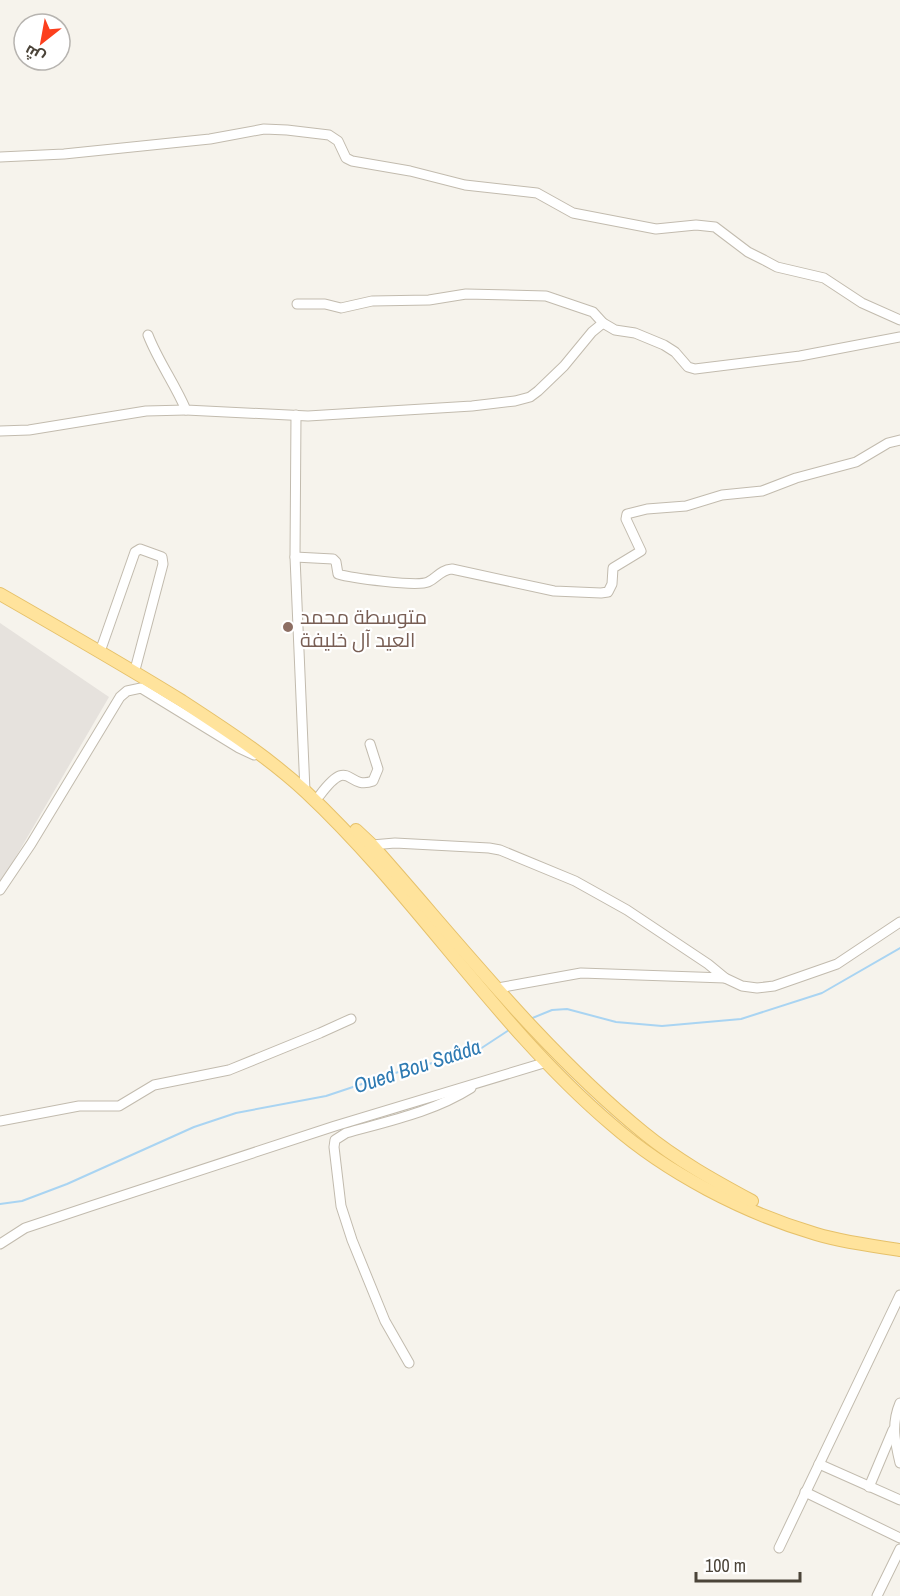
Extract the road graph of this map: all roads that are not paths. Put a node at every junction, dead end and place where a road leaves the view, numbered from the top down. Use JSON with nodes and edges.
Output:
{"nodes":[{"id":1,"x":0,"y":157,"type":"edge"},
{"id":2,"x":297,"y":304,"type":"dead end"},
{"id":3,"x":900,"y":320,"type":"edge"},
{"id":4,"x":603,"y":323,"type":"junction"},
{"id":5,"x":148,"y":335,"type":"dead end"},
{"id":6,"x":900,"y":337,"type":"edge"},
{"id":7,"x":186,"y":410,"type":"junction"},
{"id":8,"x":296,"y":415,"type":"junction"},
{"id":9,"x":0,"y":431,"type":"edge"},
{"id":10,"x":900,"y":440,"type":"edge"},
{"id":11,"x":295,"y":557,"type":"junction"},
{"id":12,"x":0,"y":586,"type":"edge"},
{"id":13,"x":0,"y":594,"type":"edge"},
{"id":14,"x":102,"y":646,"type":"junction"},
{"id":15,"x":136,"y":666,"type":"junction"},
{"id":16,"x":370,"y":744,"type":"dead end"},
{"id":17,"x":271,"y":761,"type":"junction"},
{"id":18,"x":305,"y":786,"type":"junction"},
{"id":19,"x":320,"y":795,"type":"junction"},
{"id":20,"x":372,"y":845,"type":"junction"},
{"id":21,"x":0,"y":890,"type":"edge"},
{"id":22,"x":900,"y":922,"type":"edge"},
{"id":23,"x":725,"y":978,"type":"junction"},
{"id":24,"x":498,"y":988,"type":"junction"},
{"id":25,"x":351,"y":1019,"type":"dead end"},
{"id":26,"x":542,"y":1058,"type":"junction"},
{"id":27,"x":483,"y":1081,"type":"junction"},
{"id":28,"x":0,"y":1121,"type":"edge"},
{"id":29,"x":900,"y":1242,"type":"edge"},
{"id":30,"x":0,"y":1244,"type":"edge"},
{"id":31,"x":900,"y":1250,"type":"edge"},
{"id":32,"x":900,"y":1295,"type":"edge"},
{"id":33,"x":409,"y":1363,"type":"dead end"},
{"id":34,"x":900,"y":1403,"type":"edge"},
{"id":35,"x":893,"y":1430,"type":"junction"},
{"id":36,"x":900,"y":1463,"type":"edge"},
{"id":37,"x":819,"y":1464,"type":"junction"},
{"id":38,"x":869,"y":1486,"type":"junction"},
{"id":39,"x":805,"y":1492,"type":"junction"},
{"id":40,"x":900,"y":1500,"type":"edge"},
{"id":41,"x":900,"y":1538,"type":"edge"},
{"id":42,"x":780,"y":1548,"type":"dead end"},
{"id":43,"x":900,"y":1549,"type":"edge"},
{"id":44,"x":879,"y":1595,"type":"edge"}],
"edges":[{"from":1,"to":3,"type":"street"},
{"from":2,"to":4,"type":"street"},
{"from":4,"to":6,"type":"street"},
{"from":4,"to":8,"type":"street"},
{"from":5,"to":7,"type":"street"},
{"from":7,"to":8,"type":"street"},
{"from":7,"to":9,"type":"street"},
{"from":8,"to":11,"type":"street"},
{"from":10,"to":11,"type":"street"},
{"from":11,"to":18,"type":"street"},
{"from":12,"to":14,"type":"main road"},
{"from":13,"to":17,"type":"main road"},
{"from":14,"to":15,"type":"main road"},
{"from":14,"to":15,"type":"street"},
{"from":15,"to":18,"type":"main road"},
{"from":16,"to":19,"type":"street"},
{"from":17,"to":18,"type":"main road"},
{"from":17,"to":21,"type":"street"},
{"from":18,"to":19,"type":"main road"},
{"from":18,"to":26,"type":"main road"},
{"from":19,"to":20,"type":"main road"},
{"from":20,"to":23,"type":"street"},
{"from":20,"to":24,"type":"main road"},
{"from":22,"to":23,"type":"street"},
{"from":23,"to":24,"type":"street"},
{"from":24,"to":29,"type":"main road"},
{"from":25,"to":28,"type":"street"},
{"from":26,"to":27,"type":"street"},
{"from":26,"to":31,"type":"main road"},
{"from":27,"to":30,"type":"street"},
{"from":27,"to":33,"type":"street"},
{"from":32,"to":37,"type":"street"},
{"from":34,"to":35,"type":"street"},
{"from":35,"to":36,"type":"street"},
{"from":35,"to":38,"type":"street"},
{"from":37,"to":38,"type":"street"},
{"from":37,"to":39,"type":"street"},
{"from":38,"to":40,"type":"street"},
{"from":39,"to":41,"type":"street"},
{"from":39,"to":42,"type":"street"},
{"from":43,"to":44,"type":"street"}]}
